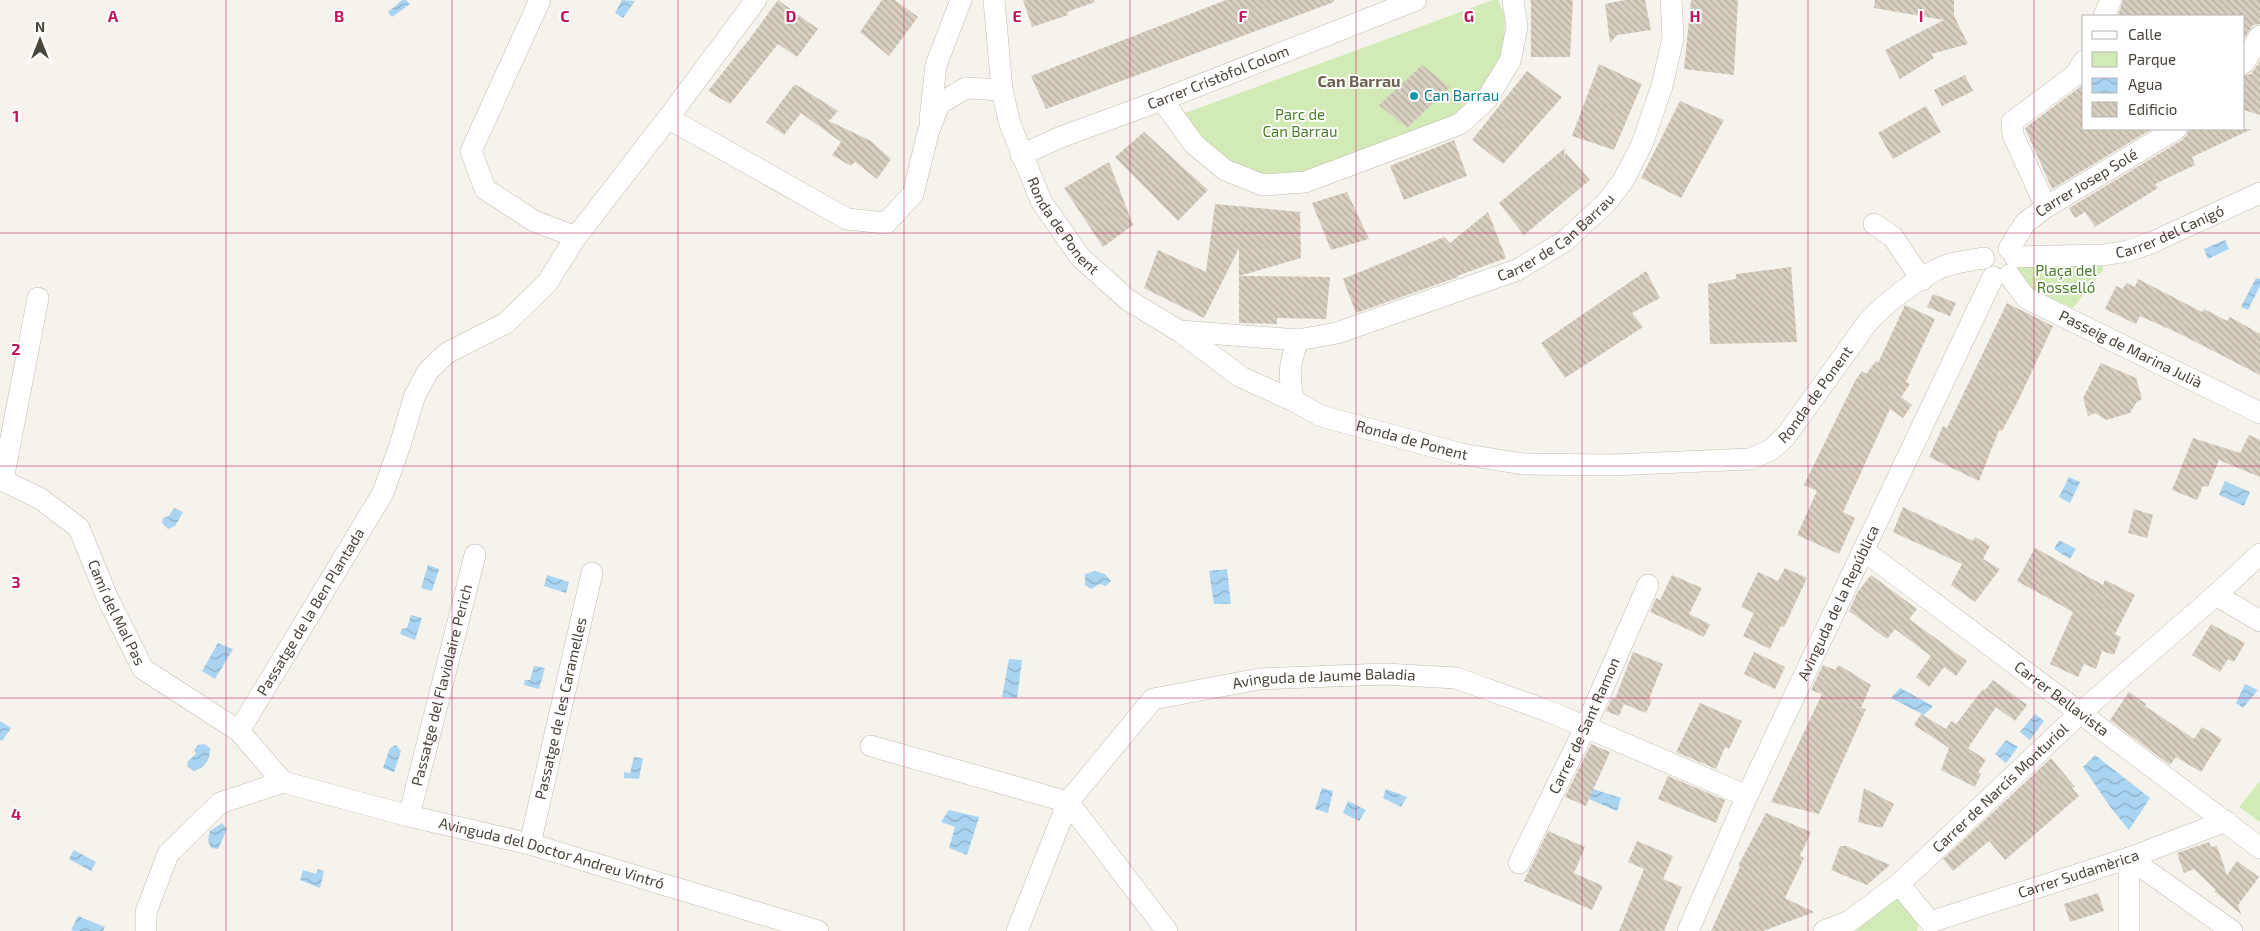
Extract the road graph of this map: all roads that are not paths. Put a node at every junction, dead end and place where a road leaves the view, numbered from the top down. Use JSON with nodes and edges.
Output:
{"nodes":[{"id":1,"x":540,"y":0,"type":"edge"},
{"id":2,"x":756,"y":0,"type":"edge"},
{"id":3,"x":961,"y":0,"type":"edge"},
{"id":4,"x":994,"y":0,"type":"edge"},
{"id":5,"x":1416,"y":0,"type":"edge"},
{"id":6,"x":1513,"y":0,"type":"edge"},
{"id":7,"x":1670,"y":0,"type":"edge"},
{"id":8,"x":2111,"y":0,"type":"edge"},
{"id":9,"x":2104,"y":15,"type":"edge"},
{"id":10,"x":2260,"y":36,"type":"edge"},
{"id":11,"x":2245,"y":61,"type":"edge"},
{"id":12,"x":2082,"y":64,"type":"edge"},
{"id":13,"x":1002,"y":90,"type":"junction"},
{"id":14,"x":1162,"y":100,"type":"junction"},
{"id":15,"x":668,"y":118,"type":"junction"},
{"id":16,"x":2174,"y":130,"type":"edge"},
{"id":17,"x":928,"y":133,"type":"junction"},
{"id":18,"x":1021,"y":154,"type":"junction"},
{"id":19,"x":2260,"y":193,"type":"edge"},
{"id":20,"x":2046,"y":207,"type":"junction"},
{"id":21,"x":1874,"y":224,"type":"dead end"},
{"id":22,"x":576,"y":237,"type":"junction"},
{"id":23,"x":2002,"y":263,"type":"junction"},
{"id":24,"x":1922,"y":280,"type":"junction"},
{"id":25,"x":38,"y":298,"type":"dead end"},
{"id":26,"x":1180,"y":331,"type":"junction"},
{"id":27,"x":1298,"y":340,"type":"junction"},
{"id":28,"x":1294,"y":401,"type":"junction"},
{"id":29,"x":2260,"y":413,"type":"edge"},
{"id":30,"x":2,"y":480,"type":"edge"},
{"id":31,"x":1863,"y":550,"type":"junction"},
{"id":32,"x":2260,"y":554,"type":"edge"},
{"id":33,"x":475,"y":555,"type":"dead end"},
{"id":34,"x":592,"y":573,"type":"dead end"},
{"id":35,"x":1648,"y":585,"type":"dead end"},
{"id":36,"x":2216,"y":596,"type":"junction"},
{"id":37,"x":2260,"y":622,"type":"edge"},
{"id":38,"x":2080,"y":713,"type":"junction"},
{"id":39,"x":1585,"y":728,"type":"junction"},
{"id":40,"x":239,"y":731,"type":"junction"},
{"id":41,"x":872,"y":746,"type":"dead end"},
{"id":42,"x":283,"y":782,"type":"junction"},
{"id":43,"x":1747,"y":796,"type":"junction"},
{"id":44,"x":1068,"y":802,"type":"junction"},
{"id":45,"x":409,"y":816,"type":"junction"},
{"id":46,"x":2226,"y":821,"type":"junction"},
{"id":47,"x":530,"y":844,"type":"junction"},
{"id":48,"x":2260,"y":848,"type":"edge"},
{"id":49,"x":2129,"y":858,"type":"junction"},
{"id":50,"x":1519,"y":863,"type":"dead end"},
{"id":51,"x":1899,"y":884,"type":"junction"},
{"id":52,"x":1928,"y":926,"type":"edge"},
{"id":53,"x":146,"y":931,"type":"edge"},
{"id":54,"x":818,"y":931,"type":"edge"},
{"id":55,"x":1017,"y":931,"type":"edge"},
{"id":56,"x":1167,"y":931,"type":"edge"},
{"id":57,"x":1688,"y":931,"type":"edge"},
{"id":58,"x":1824,"y":931,"type":"edge"},
{"id":59,"x":2129,"y":931,"type":"edge"},
{"id":60,"x":2232,"y":931,"type":"edge"}],
"edges":[{"from":1,"to":22,"type":"street"},
{"from":2,"to":15,"type":"street","name":"Passatge de la Ben Plantada"},
{"from":3,"to":17,"type":"street"},
{"from":4,"to":13,"type":"street","name":"Ronda de Ponent"},
{"from":5,"to":14,"type":"street","name":"Carrer Cristòfol Colom"},
{"from":6,"to":14,"type":"street"},
{"from":7,"to":27,"type":"street","name":"Carrer de Can Barrau"},
{"from":8,"to":9,"type":"street"},
{"from":10,"to":11,"type":"street"},
{"from":12,"to":20,"type":"street"},
{"from":13,"to":17,"type":"street"},
{"from":13,"to":18,"type":"street","name":"Ronda de Ponent"},
{"from":14,"to":18,"type":"street","name":"Carrer Cristòfol Colom"},
{"from":15,"to":17,"type":"street"},
{"from":15,"to":22,"type":"street","name":"Passatge de la Ben Plantada"},
{"from":16,"to":20,"type":"street","name":"Carrer Josep Solé"},
{"from":18,"to":26,"type":"street","name":"Ronda de Ponent"},
{"from":19,"to":23,"type":"street","name":"Carrer del Canigó"},
{"from":20,"to":23,"type":"street","name":"Carrer Josep Solé"},
{"from":21,"to":24,"type":"street"},
{"from":22,"to":40,"type":"street","name":"Passatge de la Ben Plantada"},
{"from":23,"to":24,"type":"street","name":"Ronda de Ponent"},
{"from":23,"to":29,"type":"street","name":"Passeig de Marina Julià"},
{"from":23,"to":31,"type":"street","name":"Avinguda de la República"},
{"from":24,"to":28,"type":"street","name":"Ronda de Ponent"},
{"from":25,"to":30,"type":"street","name":"Camí del Mal Pas"},
{"from":26,"to":27,"type":"street","name":"Carrer de Can Barrau"},
{"from":26,"to":28,"type":"street","name":"Ronda de Ponent"},
{"from":27,"to":28,"type":"street"},
{"from":30,"to":40,"type":"street","name":"Camí del Mal Pas"},
{"from":31,"to":38,"type":"street","name":"Carrer Bellavista"},
{"from":31,"to":43,"type":"street","name":"Avinguda de la República"},
{"from":32,"to":36,"type":"street","name":"Carrer de Narcís Monturiol"},
{"from":33,"to":45,"type":"street","name":"Passatge del Flaviolaire Perich"},
{"from":34,"to":47,"type":"street","name":"Passatge de les Caramelles"},
{"from":35,"to":39,"type":"street","name":"Carrer de Sant Ramon"},
{"from":36,"to":37,"type":"street"},
{"from":36,"to":38,"type":"street","name":"Carrer de Narcís Monturiol"},
{"from":38,"to":46,"type":"street","name":"Carrer Bellavista"},
{"from":38,"to":51,"type":"street","name":"Carrer de Narcís Monturiol"},
{"from":39,"to":43,"type":"street","name":"Avinguda de Jaume Baladia"},
{"from":39,"to":44,"type":"street","name":"Avinguda de Jaume Baladia"},
{"from":39,"to":50,"type":"street","name":"Carrer de Sant Ramon"},
{"from":40,"to":42,"type":"street","name":"Camí del Mal Pas"},
{"from":41,"to":44,"type":"street"},
{"from":42,"to":45,"type":"street","name":"Avinguda del Doctor Andreu Vintró"},
{"from":42,"to":53,"type":"street"},
{"from":43,"to":57,"type":"street","name":"Avinguda de la República"},
{"from":44,"to":55,"type":"street","name":"Avinguda de Jaume Baladia"},
{"from":44,"to":56,"type":"street"},
{"from":45,"to":47,"type":"street","name":"Avinguda del Doctor Andreu Vintró"},
{"from":46,"to":48,"type":"street","name":"Carrer Bellavista"},
{"from":46,"to":49,"type":"street","name":"Carrer Sudamèrica"},
{"from":47,"to":54,"type":"street","name":"Avinguda del Doctor Andreu Vintró"},
{"from":49,"to":52,"type":"street","name":"Carrer Sudamèrica"},
{"from":49,"to":59,"type":"street"},
{"from":49,"to":60,"type":"street"},
{"from":51,"to":52,"type":"street"},
{"from":51,"to":58,"type":"street","name":"Carrer de Narcís Monturiol"}]}
